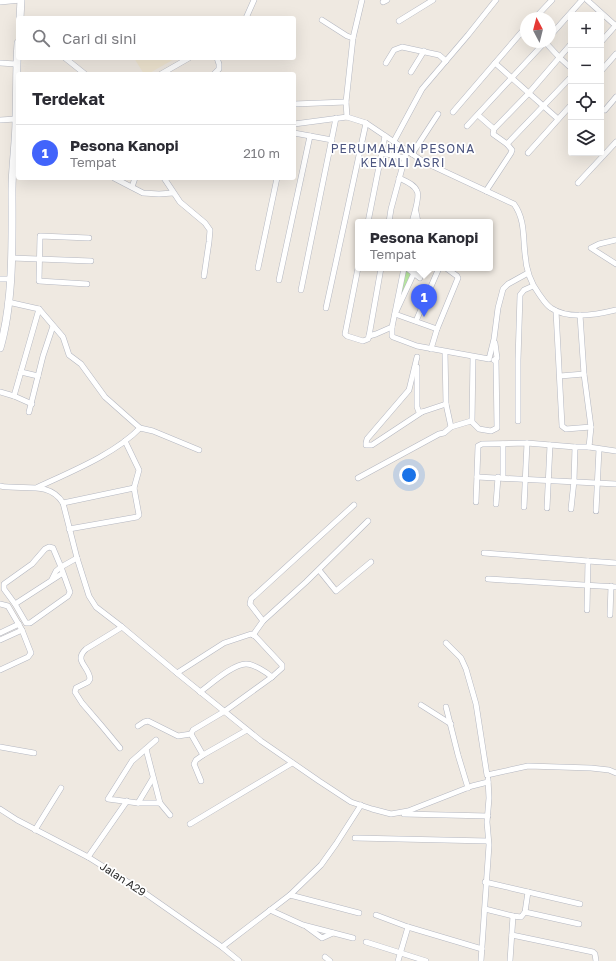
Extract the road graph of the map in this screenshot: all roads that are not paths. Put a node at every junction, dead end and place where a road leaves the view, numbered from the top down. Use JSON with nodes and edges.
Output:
{"nodes":[{"id":1,"x":21,"y":0,"type":"edge"},
{"id":2,"x":254,"y":0,"type":"edge"},
{"id":3,"x":362,"y":0,"type":"edge"},
{"id":4,"x":433,"y":0,"type":"edge"},
{"id":5,"x":496,"y":0,"type":"edge"},
{"id":6,"x":552,"y":0,"type":"edge"},
{"id":7,"x":582,"y":0,"type":"edge"},
{"id":8,"x":587,"y":0,"type":"edge"},
{"id":9,"x":0,"y":2,"type":"edge"},
{"id":10,"x":541,"y":12,"type":"edge"},
{"id":11,"x":598,"y":12,"type":"edge"},
{"id":12,"x":20,"y":16,"type":"edge"},
{"id":13,"x":247,"y":16,"type":"edge"},
{"id":14,"x":604,"y":17,"type":"edge"},
{"id":15,"x":322,"y":20,"type":"dead end"},
{"id":16,"x":399,"y":21,"type":"dead end"},
{"id":17,"x":616,"y":25,"type":"edge"},
{"id":18,"x":556,"y":29,"type":"edge"},
{"id":19,"x":520,"y":34,"type":"edge"},
{"id":20,"x":353,"y":38,"type":"junction"},
{"id":21,"x":604,"y":39,"type":"edge"},
{"id":22,"x":568,"y":47,"type":"edge"},
{"id":23,"x":540,"y":48,"type":"edge"},
{"id":24,"x":551,"y":48,"type":"edge"},
{"id":25,"x":424,"y":51,"type":"junction"},
{"id":26,"x":616,"y":54,"type":"edge"},
{"id":27,"x":559,"y":57,"type":"junction"},
{"id":28,"x":16,"y":60,"type":"edge"},
{"id":29,"x":68,"y":60,"type":"edge"},
{"id":30,"x":186,"y":60,"type":"edge"},
{"id":31,"x":217,"y":60,"type":"edge"},
{"id":32,"x":446,"y":61,"type":"junction"},
{"id":33,"x":0,"y":63,"type":"edge"},
{"id":34,"x":386,"y":63,"type":"dead end"},
{"id":35,"x":495,"y":63,"type":"junction"},
{"id":36,"x":16,"y":64,"type":"junction"},
{"id":37,"x":568,"y":65,"type":"edge"},
{"id":38,"x":604,"y":68,"type":"edge"},
{"id":39,"x":82,"y":72,"type":"edge"},
{"id":40,"x":164,"y":72,"type":"edge"},
{"id":41,"x":216,"y":72,"type":"edge"},
{"id":42,"x":412,"y":72,"type":"dead end"},
{"id":43,"x":512,"y":79,"type":"junction"},
{"id":44,"x":568,"y":80,"type":"edge"},
{"id":45,"x":528,"y":94,"type":"junction"},
{"id":46,"x":616,"y":98,"type":"edge"},
{"id":47,"x":346,"y":102,"type":"junction"},
{"id":48,"x":296,"y":104,"type":"edge"},
{"id":49,"x":544,"y":107,"type":"junction"},
{"id":50,"x":568,"y":107,"type":"edge"},
{"id":51,"x":605,"y":110,"type":"dead end"},
{"id":52,"x":453,"y":112,"type":"dead end"},
{"id":53,"x":438,"y":114,"type":"dead end"},
{"id":54,"x":478,"y":115,"type":"junction"},
{"id":55,"x":347,"y":117,"type":"junction"},
{"id":56,"x":336,"y":118,"type":"junction"},
{"id":57,"x":16,"y":119,"type":"junction"},
{"id":58,"x":558,"y":119,"type":"junction"},
{"id":59,"x":0,"y":120,"type":"edge"},
{"id":60,"x":366,"y":123,"type":"junction"},
{"id":61,"x":296,"y":124,"type":"edge"},
{"id":62,"x":466,"y":126,"type":"dead end"},
{"id":63,"x":494,"y":129,"type":"junction"},
{"id":64,"x":296,"y":134,"type":"edge"},
{"id":65,"x":310,"y":136,"type":"junction"},
{"id":66,"x":386,"y":136,"type":"junction"},
{"id":67,"x":332,"y":140,"type":"junction"},
{"id":68,"x":394,"y":141,"type":"junction"},
{"id":69,"x":616,"y":142,"type":"edge"},
{"id":70,"x":507,"y":144,"type":"junction"},
{"id":71,"x":410,"y":152,"type":"junction"},
{"id":72,"x":382,"y":153,"type":"junction"},
{"id":73,"x":528,"y":153,"type":"dead end"},
{"id":74,"x":405,"y":158,"type":"junction"},
{"id":75,"x":399,"y":178,"type":"junction"},
{"id":76,"x":118,"y":180,"type":"edge"},
{"id":77,"x":134,"y":180,"type":"edge"},
{"id":78,"x":165,"y":180,"type":"edge"},
{"id":79,"x":277,"y":180,"type":"edge"},
{"id":80,"x":578,"y":183,"type":"dead end"},
{"id":81,"x":132,"y":187,"type":"junction"},
{"id":82,"x":486,"y":191,"type":"junction"},
{"id":83,"x":173,"y":192,"type":"junction"},
{"id":84,"x":415,"y":210,"type":"junction"},
{"id":85,"x":369,"y":219,"type":"edge"},
{"id":86,"x":390,"y":219,"type":"edge"},
{"id":87,"x":413,"y":219,"type":"edge"},
{"id":88,"x":417,"y":219,"type":"edge"},
{"id":89,"x":89,"y":238,"type":"dead end"},
{"id":90,"x":616,"y":240,"type":"edge"},
{"id":91,"x":12,"y":258,"type":"junction"},
{"id":92,"x":40,"y":259,"type":"junction"},
{"id":93,"x":90,"y":261,"type":"dead end"},
{"id":94,"x":616,"y":264,"type":"edge"},
{"id":95,"x":258,"y":268,"type":"dead end"},
{"id":96,"x":357,"y":271,"type":"edge"},
{"id":97,"x":380,"y":271,"type":"edge"},
{"id":98,"x":403,"y":271,"type":"edge"},
{"id":99,"x":411,"y":271,"type":"edge"},
{"id":100,"x":438,"y":271,"type":"edge"},
{"id":101,"x":450,"y":271,"type":"edge"},
{"id":102,"x":414,"y":273,"type":"junction"},
{"id":103,"x":528,"y":273,"type":"junction"},
{"id":104,"x":204,"y":276,"type":"dead end"},
{"id":105,"x":420,"y":278,"type":"dead end"},
{"id":106,"x":0,"y":279,"type":"edge"},
{"id":107,"x":10,"y":279,"type":"junction"},
{"id":108,"x":279,"y":280,"type":"dead end"},
{"id":109,"x":87,"y":284,"type":"dead end"},
{"id":110,"x":533,"y":286,"type":"junction"},
{"id":111,"x":301,"y":290,"type":"dead end"},
{"id":112,"x":8,"y":302,"type":"junction"},
{"id":113,"x":326,"y":308,"type":"dead end"},
{"id":114,"x":39,"y":309,"type":"junction"},
{"id":115,"x":616,"y":310,"type":"edge"},
{"id":116,"x":556,"y":311,"type":"junction"},
{"id":117,"x":395,"y":314,"type":"junction"},
{"id":118,"x":580,"y":315,"type":"junction"},
{"id":119,"x":416,"y":321,"type":"junction"},
{"id":120,"x":53,"y":326,"type":"junction"},
{"id":121,"x":392,"y":326,"type":"junction"},
{"id":122,"x":437,"y":329,"type":"junction"},
{"id":123,"x":369,"y":336,"type":"junction"},
{"id":124,"x":494,"y":339,"type":"junction"},
{"id":125,"x":417,"y":346,"type":"junction"},
{"id":126,"x":0,"y":348,"type":"edge"},
{"id":127,"x":431,"y":349,"type":"junction"},
{"id":128,"x":445,"y":352,"type":"junction"},
{"id":129,"x":417,"y":357,"type":"junction"},
{"id":130,"x":473,"y":357,"type":"junction"},
{"id":131,"x":489,"y":360,"type":"junction"},
{"id":132,"x":496,"y":360,"type":"junction"},
{"id":133,"x":21,"y":372,"type":"junction"},
{"id":134,"x":584,"y":374,"type":"junction"},
{"id":135,"x":38,"y":376,"type":"junction"},
{"id":136,"x":560,"y":376,"type":"junction"},
{"id":137,"x":0,"y":392,"type":"edge"},
{"id":138,"x":14,"y":396,"type":"junction"},
{"id":139,"x":32,"y":404,"type":"junction"},
{"id":140,"x":446,"y":404,"type":"junction"},
{"id":141,"x":29,"y":412,"type":"dead end"},
{"id":142,"x":422,"y":412,"type":"junction"},
{"id":143,"x":518,"y":421,"type":"dead end"},
{"id":144,"x":472,"y":422,"type":"junction"},
{"id":145,"x":451,"y":427,"type":"junction"},
{"id":146,"x":591,"y":427,"type":"junction"},
{"id":147,"x":140,"y":428,"type":"junction"},
{"id":148,"x":125,"y":441,"type":"junction"},
{"id":149,"x":527,"y":443,"type":"junction"},
{"id":150,"x":503,"y":444,"type":"junction"},
{"id":151,"x":550,"y":445,"type":"junction"},
{"id":152,"x":575,"y":447,"type":"junction"},
{"id":153,"x":589,"y":447,"type":"junction"},
{"id":154,"x":599,"y":448,"type":"junction"},
{"id":155,"x":199,"y":450,"type":"dead end"},
{"id":156,"x":616,"y":451,"type":"edge"},
{"id":157,"x":477,"y":477,"type":"junction"},
{"id":158,"x":358,"y":478,"type":"dead end"},
{"id":159,"x":501,"y":478,"type":"junction"},
{"id":160,"x":526,"y":479,"type":"junction"},
{"id":161,"x":549,"y":480,"type":"junction"},
{"id":162,"x":574,"y":481,"type":"junction"},
{"id":163,"x":598,"y":483,"type":"junction"},
{"id":164,"x":616,"y":484,"type":"edge"},
{"id":165,"x":0,"y":486,"type":"edge"},
{"id":166,"x":37,"y":487,"type":"junction"},
{"id":167,"x":134,"y":488,"type":"junction"},
{"id":168,"x":476,"y":502,"type":"dead end"},
{"id":169,"x":63,"y":503,"type":"junction"},
{"id":170,"x":496,"y":504,"type":"dead end"},
{"id":171,"x":354,"y":505,"type":"dead end"},
{"id":172,"x":524,"y":507,"type":"dead end"},
{"id":173,"x":547,"y":508,"type":"dead end"},
{"id":174,"x":571,"y":509,"type":"dead end"},
{"id":175,"x":596,"y":511,"type":"dead end"},
{"id":176,"x":368,"y":521,"type":"dead end"},
{"id":177,"x":68,"y":529,"type":"junction"},
{"id":178,"x":484,"y":553,"type":"dead end"},
{"id":179,"x":76,"y":558,"type":"junction"},
{"id":180,"x":588,"y":560,"type":"junction"},
{"id":181,"x":371,"y":562,"type":"dead end"},
{"id":182,"x":616,"y":562,"type":"edge"},
{"id":183,"x":61,"y":567,"type":"junction"},
{"id":184,"x":318,"y":570,"type":"junction"},
{"id":185,"x":63,"y":573,"type":"junction"},
{"id":186,"x":488,"y":579,"type":"dead end"},
{"id":187,"x":52,"y":580,"type":"junction"},
{"id":188,"x":588,"y":585,"type":"junction"},
{"id":189,"x":613,"y":586,"type":"edge"},
{"id":190,"x":0,"y":604,"type":"edge"},
{"id":191,"x":15,"y":604,"type":"junction"},
{"id":192,"x":587,"y":610,"type":"dead end"},
{"id":193,"x":610,"y":615,"type":"dead end"},
{"id":194,"x":262,"y":621,"type":"junction"},
{"id":195,"x":18,"y":624,"type":"junction"},
{"id":196,"x":122,"y":627,"type":"junction"},
{"id":197,"x":22,"y":630,"type":"junction"},
{"id":198,"x":0,"y":633,"type":"edge"},
{"id":199,"x":253,"y":634,"type":"junction"},
{"id":200,"x":0,"y":640,"type":"edge"},
{"id":201,"x":446,"y":643,"type":"dead end"},
{"id":202,"x":0,"y":670,"type":"edge"},
{"id":203,"x":177,"y":673,"type":"junction"},
{"id":204,"x":272,"y":676,"type":"junction"},
{"id":205,"x":200,"y":692,"type":"junction"},
{"id":206,"x":421,"y":706,"type":"dead end"},
{"id":207,"x":446,"y":706,"type":"dead end"},
{"id":208,"x":225,"y":712,"type":"junction"},
{"id":209,"x":450,"y":724,"type":"junction"},
{"id":210,"x":138,"y":726,"type":"dead end"},
{"id":211,"x":247,"y":730,"type":"junction"},
{"id":212,"x":191,"y":734,"type":"junction"},
{"id":213,"x":156,"y":740,"type":"dead end"},
{"id":214,"x":0,"y":747,"type":"edge"},
{"id":215,"x":120,"y":748,"type":"dead end"},
{"id":216,"x":146,"y":749,"type":"junction"},
{"id":217,"x":34,"y":753,"type":"dead end"},
{"id":218,"x":203,"y":755,"type":"junction"},
{"id":219,"x":292,"y":762,"type":"junction"},
{"id":220,"x":616,"y":773,"type":"edge"},
{"id":221,"x":487,"y":774,"type":"junction"},
{"id":222,"x":153,"y":778,"type":"junction"},
{"id":223,"x":201,"y":781,"type":"dead end"},
{"id":224,"x":488,"y":782,"type":"junction"},
{"id":225,"x":61,"y":788,"type":"dead end"},
{"id":226,"x":468,"y":788,"type":"junction"},
{"id":227,"x":127,"y":801,"type":"junction"},
{"id":228,"x":138,"y":803,"type":"junction"},
{"id":229,"x":160,"y":803,"type":"junction"},
{"id":230,"x":361,"y":805,"type":"junction"},
{"id":231,"x":0,"y":809,"type":"edge"},
{"id":232,"x":391,"y":814,"type":"junction"},
{"id":233,"x":170,"y":815,"type":"dead end"},
{"id":234,"x":488,"y":816,"type":"junction"},
{"id":235,"x":190,"y":824,"type":"dead end"},
{"id":236,"x":35,"y":830,"type":"junction"},
{"id":237,"x":355,"y":838,"type":"dead end"},
{"id":238,"x":488,"y":841,"type":"junction"},
{"id":239,"x":88,"y":857,"type":"junction"},
{"id":240,"x":485,"y":882,"type":"junction"},
{"id":241,"x":528,"y":892,"type":"junction"},
{"id":242,"x":290,"y":895,"type":"junction"},
{"id":243,"x":580,"y":904,"type":"dead end"},
{"id":244,"x":485,"y":909,"type":"junction"},
{"id":245,"x":270,"y":910,"type":"junction"},
{"id":246,"x":525,"y":912,"type":"junction"},
{"id":247,"x":359,"y":913,"type":"dead end"},
{"id":248,"x":376,"y":915,"type":"dead end"},
{"id":249,"x":512,"y":916,"type":"junction"},
{"id":250,"x":580,"y":924,"type":"dead end"},
{"id":251,"x":408,"y":927,"type":"junction"},
{"id":252,"x":512,"y":935,"type":"junction"},
{"id":253,"x":353,"y":938,"type":"dead end"},
{"id":254,"x":366,"y":942,"type":"dead end"},
{"id":255,"x":222,"y":947,"type":"junction"},
{"id":256,"x":482,"y":949,"type":"junction"},
{"id":257,"x":400,"y":953,"type":"junction"},
{"id":258,"x":325,"y":957,"type":"dead end"},
{"id":259,"x":239,"y":961,"type":"edge"},
{"id":260,"x":330,"y":961,"type":"edge"},
{"id":261,"x":398,"y":961,"type":"edge"},
{"id":262,"x":426,"y":961,"type":"edge"},
{"id":263,"x":482,"y":961,"type":"edge"},
{"id":264,"x":510,"y":961,"type":"edge"},
{"id":265,"x":596,"y":961,"type":"edge"}],
"edges":[{"from":1,"to":9,"type":"street"},
{"from":1,"to":12,"type":"street"},
{"from":2,"to":13,"type":"street"},
{"from":3,"to":20,"type":"street"},
{"from":4,"to":16,"type":"street"},
{"from":5,"to":32,"type":"street"},
{"from":6,"to":10,"type":"street"},
{"from":7,"to":18,"type":"street"},
{"from":8,"to":11,"type":"street"},
{"from":14,"to":17,"type":"street"},
{"from":15,"to":20,"type":"street"},
{"from":17,"to":21,"type":"street"},
{"from":19,"to":35,"type":"street"},
{"from":20,"to":47,"type":"street"},
{"from":22,"to":27,"type":"street"},
{"from":23,"to":43,"type":"street"},
{"from":24,"to":27,"type":"street"},
{"from":25,"to":32,"type":"street"},
{"from":25,"to":34,"type":"street"},
{"from":25,"to":42,"type":"street"},
{"from":26,"to":38,"type":"street"},
{"from":27,"to":37,"type":"street"},
{"from":27,"to":45,"type":"street"},
{"from":28,"to":36,"type":"street"},
{"from":29,"to":39,"type":"street"},
{"from":30,"to":40,"type":"street"},
{"from":31,"to":41,"type":"street"},
{"from":32,"to":68,"type":"street"},
{"from":33,"to":36,"type":"street"},
{"from":35,"to":43,"type":"street"},
{"from":35,"to":52,"type":"street"},
{"from":36,"to":57,"type":"street"},
{"from":43,"to":45,"type":"street"},
{"from":43,"to":54,"type":"street"},
{"from":44,"to":49,"type":"street"},
{"from":45,"to":49,"type":"street"},
{"from":45,"to":63,"type":"street"},
{"from":46,"to":51,"type":"street"},
{"from":47,"to":48,"type":"street"},
{"from":47,"to":55,"type":"street"},
{"from":49,"to":58,"type":"street"},
{"from":49,"to":70,"type":"street"},
{"from":50,"to":58,"type":"street"},
{"from":53,"to":71,"type":"street"},
{"from":54,"to":62,"type":"street"},
{"from":54,"to":63,"type":"street"},
{"from":55,"to":56,"type":"street"},
{"from":55,"to":60,"type":"street"},
{"from":56,"to":61,"type":"street"},
{"from":56,"to":67,"type":"street"},
{"from":57,"to":59,"type":"street"},
{"from":57,"to":91,"type":"street"},
{"from":58,"to":73,"type":"street"},
{"from":60,"to":66,"type":"street"},
{"from":60,"to":113,"type":"street"},
{"from":63,"to":70,"type":"street"},
{"from":64,"to":65,"type":"street"},
{"from":65,"to":67,"type":"street"},
{"from":65,"to":108,"type":"street"},
{"from":66,"to":68,"type":"street"},
{"from":66,"to":72,"type":"street"},
{"from":67,"to":111,"type":"street"},
{"from":68,"to":71,"type":"street"},
{"from":69,"to":80,"type":"street"},
{"from":70,"to":82,"type":"street"},
{"from":71,"to":74,"type":"street"},
{"from":71,"to":82,"type":"street"},
{"from":72,"to":74,"type":"street"},
{"from":72,"to":85,"type":"street"},
{"from":74,"to":75,"type":"street"},
{"from":75,"to":84,"type":"street"},
{"from":75,"to":86,"type":"street"},
{"from":76,"to":81,"type":"street"},
{"from":77,"to":81,"type":"street"},
{"from":78,"to":83,"type":"street"},
{"from":79,"to":95,"type":"street"},
{"from":81,"to":83,"type":"street"},
{"from":82,"to":103,"type":"street"},
{"from":83,"to":104,"type":"street"},
{"from":84,"to":87,"type":"street"},
{"from":84,"to":88,"type":"street"},
{"from":89,"to":92,"type":"street"},
{"from":90,"to":94,"type":"street"},
{"from":91,"to":92,"type":"street"},
{"from":91,"to":107,"type":"street"},
{"from":92,"to":93,"type":"street"},
{"from":92,"to":109,"type":"street"},
{"from":96,"to":123,"type":"street"},
{"from":97,"to":123,"type":"street"},
{"from":98,"to":117,"type":"street"},
{"from":99,"to":102,"type":"street"},
{"from":100,"to":119,"type":"street"},
{"from":101,"to":122,"type":"street"},
{"from":102,"to":105,"type":"street"},
{"from":102,"to":117,"type":"street"},
{"from":103,"to":110,"type":"street"},
{"from":103,"to":124,"type":"street"},
{"from":106,"to":107,"type":"street"},
{"from":107,"to":112,"type":"street"},
{"from":110,"to":116,"type":"street"},
{"from":110,"to":143,"type":"street"},
{"from":112,"to":114,"type":"street"},
{"from":112,"to":126,"type":"street"},
{"from":114,"to":120,"type":"street"},
{"from":114,"to":133,"type":"street"},
{"from":115,"to":118,"type":"street"},
{"from":116,"to":118,"type":"street"},
{"from":116,"to":136,"type":"street"},
{"from":117,"to":119,"type":"street"},
{"from":117,"to":121,"type":"street"},
{"from":118,"to":134,"type":"street"},
{"from":119,"to":122,"type":"street"},
{"from":120,"to":135,"type":"street"},
{"from":120,"to":147,"type":"street"},
{"from":121,"to":123,"type":"street"},
{"from":121,"to":125,"type":"street"},
{"from":122,"to":127,"type":"street"},
{"from":124,"to":131,"type":"street"},
{"from":124,"to":132,"type":"street"},
{"from":125,"to":127,"type":"street"},
{"from":125,"to":129,"type":"street"},
{"from":127,"to":128,"type":"street"},
{"from":128,"to":130,"type":"street"},
{"from":128,"to":140,"type":"street"},
{"from":129,"to":142,"type":"street"},
{"from":129,"to":142,"type":"street"},
{"from":130,"to":131,"type":"street"},
{"from":130,"to":144,"type":"street"},
{"from":131,"to":132,"type":"street"},
{"from":132,"to":144,"type":"street"},
{"from":133,"to":135,"type":"street"},
{"from":133,"to":138,"type":"street"},
{"from":134,"to":136,"type":"street"},
{"from":134,"to":146,"type":"street"},
{"from":135,"to":139,"type":"street"},
{"from":136,"to":146,"type":"street"},
{"from":137,"to":138,"type":"street"},
{"from":138,"to":139,"type":"street"},
{"from":139,"to":141,"type":"street"},
{"from":140,"to":142,"type":"street"},
{"from":140,"to":145,"type":"street"},
{"from":144,"to":145,"type":"street"},
{"from":145,"to":158,"type":"street"},
{"from":146,"to":153,"type":"street"},
{"from":147,"to":148,"type":"street"},
{"from":147,"to":155,"type":"street"},
{"from":148,"to":166,"type":"street"},
{"from":148,"to":167,"type":"street"},
{"from":149,"to":150,"type":"street"},
{"from":149,"to":151,"type":"street"},
{"from":149,"to":160,"type":"street"},
{"from":150,"to":157,"type":"street"},
{"from":150,"to":159,"type":"street"},
{"from":151,"to":152,"type":"street"},
{"from":151,"to":161,"type":"street"},
{"from":152,"to":153,"type":"street"},
{"from":152,"to":162,"type":"street"},
{"from":153,"to":154,"type":"street"},
{"from":154,"to":156,"type":"street"},
{"from":154,"to":163,"type":"street"},
{"from":157,"to":159,"type":"street"},
{"from":157,"to":168,"type":"street"},
{"from":159,"to":160,"type":"street"},
{"from":159,"to":170,"type":"street"},
{"from":160,"to":161,"type":"street"},
{"from":160,"to":172,"type":"street"},
{"from":161,"to":162,"type":"street"},
{"from":161,"to":173,"type":"street"},
{"from":162,"to":163,"type":"street"},
{"from":162,"to":174,"type":"street"},
{"from":163,"to":164,"type":"street"},
{"from":163,"to":175,"type":"street"},
{"from":165,"to":166,"type":"street"},
{"from":166,"to":169,"type":"street"},
{"from":167,"to":169,"type":"street"},
{"from":167,"to":177,"type":"street"},
{"from":169,"to":177,"type":"street"},
{"from":171,"to":194,"type":"street"},
{"from":176,"to":184,"type":"street"},
{"from":177,"to":179,"type":"street"},
{"from":178,"to":180,"type":"street"},
{"from":179,"to":183,"type":"street"},
{"from":179,"to":196,"type":"street"},
{"from":180,"to":182,"type":"street"},
{"from":180,"to":188,"type":"street"},
{"from":181,"to":184,"type":"street"},
{"from":183,"to":185,"type":"street"},
{"from":183,"to":187,"type":"street"},
{"from":183,"to":191,"type":"street"},
{"from":184,"to":194,"type":"street"},
{"from":185,"to":187,"type":"street"},
{"from":185,"to":191,"type":"street"},
{"from":186,"to":188,"type":"street"},
{"from":187,"to":191,"type":"street"},
{"from":188,"to":189,"type":"street"},
{"from":188,"to":192,"type":"street"},
{"from":189,"to":193,"type":"street"},
{"from":190,"to":195,"type":"street"},
{"from":194,"to":199,"type":"street"},
{"from":195,"to":197,"type":"street"},
{"from":195,"to":198,"type":"street"},
{"from":196,"to":203,"type":"street"},
{"from":196,"to":215,"type":"street"},
{"from":197,"to":200,"type":"street"},
{"from":197,"to":202,"type":"street"},
{"from":199,"to":203,"type":"street"},
{"from":199,"to":204,"type":"street"},
{"from":201,"to":221,"type":"street"},
{"from":203,"to":205,"type":"street"},
{"from":204,"to":205,"type":"street"},
{"from":204,"to":208,"type":"street"},
{"from":205,"to":208,"type":"street"},
{"from":206,"to":209,"type":"street"},
{"from":207,"to":209,"type":"street"},
{"from":208,"to":211,"type":"street"},
{"from":208,"to":212,"type":"street"},
{"from":209,"to":226,"type":"street"},
{"from":210,"to":212,"type":"street"},
{"from":211,"to":218,"type":"street"},
{"from":211,"to":219,"type":"street"},
{"from":212,"to":218,"type":"street"},
{"from":213,"to":216,"type":"street"},
{"from":214,"to":217,"type":"street"},
{"from":216,"to":222,"type":"street"},
{"from":216,"to":227,"type":"street"},
{"from":218,"to":223,"type":"street"},
{"from":219,"to":230,"type":"street"},
{"from":219,"to":235,"type":"street"},
{"from":220,"to":221,"type":"street"},
{"from":221,"to":224,"type":"street"},
{"from":222,"to":228,"type":"street"},
{"from":222,"to":229,"type":"street"},
{"from":224,"to":226,"type":"street"},
{"from":224,"to":234,"type":"street"},
{"from":225,"to":236,"type":"street"},
{"from":226,"to":232,"type":"street"},
{"from":227,"to":228,"type":"street"},
{"from":227,"to":239,"type":"street"},
{"from":228,"to":229,"type":"street"},
{"from":229,"to":233,"type":"street"},
{"from":230,"to":232,"type":"street"},
{"from":230,"to":242,"type":"street"},
{"from":231,"to":236,"type":"street","name":"Jalan A29"},
{"from":232,"to":234,"type":"street"},
{"from":234,"to":238,"type":"street"},
{"from":236,"to":239,"type":"street","name":"Jalan A29"},
{"from":237,"to":238,"type":"street"},
{"from":238,"to":240,"type":"street"},
{"from":239,"to":255,"type":"street","name":"Jalan A29"},
{"from":240,"to":241,"type":"street"},
{"from":240,"to":244,"type":"street"},
{"from":241,"to":243,"type":"street"},
{"from":241,"to":246,"type":"street"},
{"from":242,"to":245,"type":"street"},
{"from":242,"to":247,"type":"street"},
{"from":244,"to":249,"type":"street"},
{"from":244,"to":256,"type":"street"},
{"from":245,"to":253,"type":"street"},
{"from":245,"to":255,"type":"street"},
{"from":246,"to":249,"type":"street"},
{"from":246,"to":250,"type":"street"},
{"from":248,"to":251,"type":"street"},
{"from":249,"to":252,"type":"street"},
{"from":251,"to":256,"type":"street"},
{"from":251,"to":257,"type":"street"},
{"from":252,"to":264,"type":"street"},
{"from":252,"to":265,"type":"street"},
{"from":254,"to":257,"type":"street"},
{"from":255,"to":259,"type":"street","name":"Jalan A29"},
{"from":256,"to":263,"type":"street"},
{"from":257,"to":261,"type":"street"},
{"from":257,"to":262,"type":"street"},
{"from":258,"to":260,"type":"street"}]}
